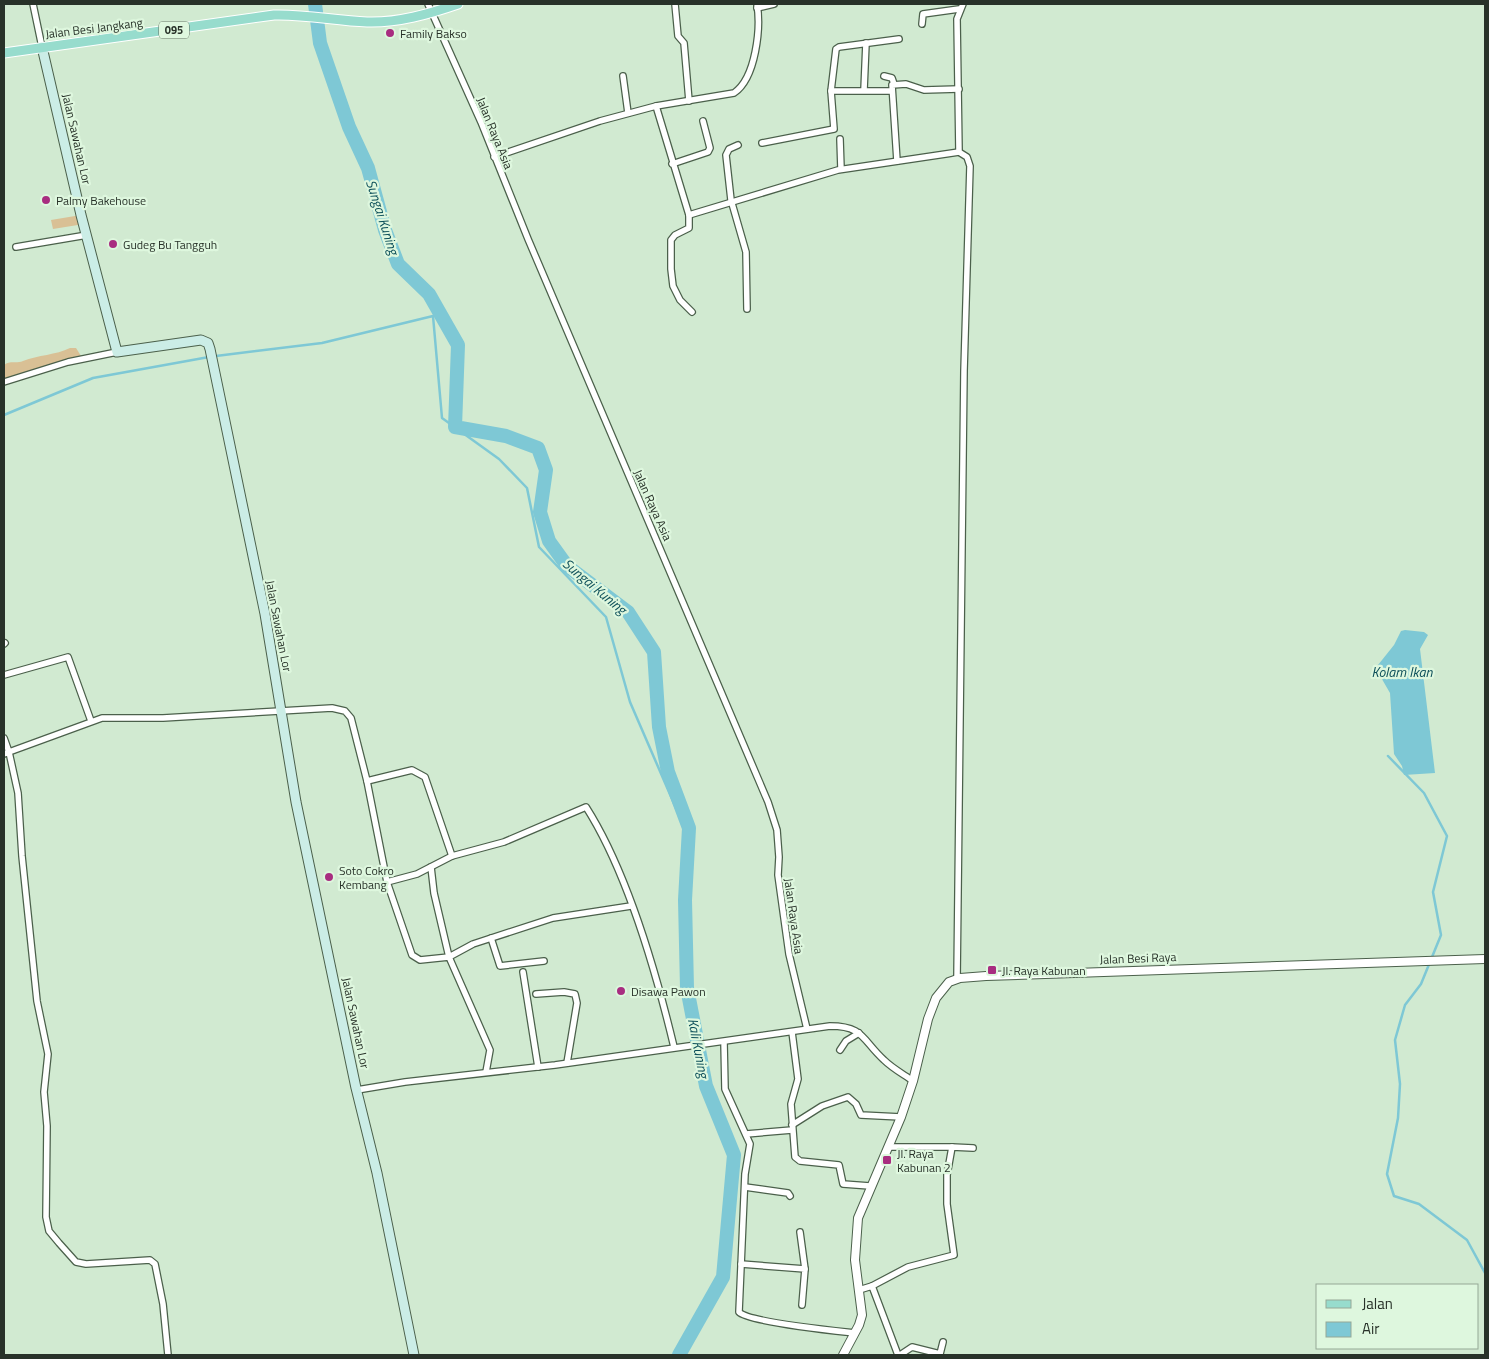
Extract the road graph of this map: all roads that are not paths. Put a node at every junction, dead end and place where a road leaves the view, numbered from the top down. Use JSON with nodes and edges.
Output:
{"nodes":[{"id":1,"x":33,"y":4,"type":"edge"},
{"id":2,"x":428,"y":4,"type":"edge"},
{"id":3,"x":458,"y":4,"type":"edge"},
{"id":4,"x":675,"y":4,"type":"edge"},
{"id":5,"x":774,"y":4,"type":"edge"},
{"id":6,"x":757,"y":6,"type":"edge"},
{"id":7,"x":961,"y":6,"type":"edge"},
{"id":8,"x":432,"y":13,"type":"junction"},
{"id":9,"x":922,"y":24,"type":"dead end"},
{"id":10,"x":899,"y":39,"type":"dead end"},
{"id":11,"x":866,"y":43,"type":"junction"},
{"id":12,"x":42,"y":47,"type":"junction"},
{"id":13,"x":4,"y":53,"type":"edge"},
{"id":14,"x":623,"y":76,"type":"dead end"},
{"id":15,"x":884,"y":76,"type":"dead end"},
{"id":16,"x":894,"y":84,"type":"junction"},
{"id":17,"x":958,"y":89,"type":"junction"},
{"id":18,"x":864,"y":90,"type":"junction"},
{"id":19,"x":831,"y":91,"type":"junction"},
{"id":20,"x":892,"y":91,"type":"junction"},
{"id":21,"x":689,"y":101,"type":"junction"},
{"id":22,"x":656,"y":106,"type":"junction"},
{"id":23,"x":628,"y":113,"type":"junction"},
{"id":24,"x":703,"y":121,"type":"dead end"},
{"id":25,"x":840,"y":140,"type":"dead end"},
{"id":26,"x":762,"y":143,"type":"dead end"},
{"id":27,"x":738,"y":145,"type":"dead end"},
{"id":28,"x":959,"y":152,"type":"junction"},
{"id":29,"x":494,"y":157,"type":"junction"},
{"id":30,"x":897,"y":161,"type":"junction"},
{"id":31,"x":672,"y":164,"type":"junction"},
{"id":32,"x":841,"y":169,"type":"junction"},
{"id":33,"x":731,"y":200,"type":"junction"},
{"id":34,"x":689,"y":215,"type":"junction"},
{"id":35,"x":86,"y":235,"type":"junction"},
{"id":36,"x":16,"y":248,"type":"dead end"},
{"id":37,"x":747,"y":309,"type":"dead end"},
{"id":38,"x":692,"y":312,"type":"dead end"},
{"id":39,"x":117,"y":352,"type":"junction"},
{"id":40,"x":4,"y":382,"type":"edge"},
{"id":41,"x":4,"y":675,"type":"edge"},
{"id":42,"x":283,"y":712,"type":"junction"},
{"id":43,"x":91,"y":721,"type":"junction"},
{"id":44,"x":4,"y":738,"type":"edge"},
{"id":45,"x":6,"y":753,"type":"edge"},
{"id":46,"x":367,"y":781,"type":"junction"},
{"id":47,"x":452,"y":856,"type":"junction"},
{"id":48,"x":431,"y":867,"type":"junction"},
{"id":49,"x":387,"y":882,"type":"junction"},
{"id":50,"x":632,"y":906,"type":"junction"},
{"id":51,"x":491,"y":938,"type":"junction"},
{"id":52,"x":449,"y":957,"type":"junction"},
{"id":53,"x":1485,"y":959,"type":"edge"},
{"id":54,"x":544,"y":961,"type":"dead end"},
{"id":55,"x":523,"y":972,"type":"dead end"},
{"id":56,"x":957,"y":979,"type":"junction"},
{"id":57,"x":536,"y":994,"type":"dead end"},
{"id":58,"x":807,"y":1029,"type":"junction"},
{"id":59,"x":792,"y":1032,"type":"junction"},
{"id":60,"x":859,"y":1033,"type":"junction"},
{"id":61,"x":724,"y":1042,"type":"junction"},
{"id":62,"x":674,"y":1047,"type":"junction"},
{"id":63,"x":840,"y":1050,"type":"dead end"},
{"id":64,"x":567,"y":1063,"type":"junction"},
{"id":65,"x":538,"y":1067,"type":"junction"},
{"id":66,"x":486,"y":1072,"type":"junction"},
{"id":67,"x":913,"y":1081,"type":"junction"},
{"id":68,"x":357,"y":1090,"type":"junction"},
{"id":69,"x":901,"y":1117,"type":"junction"},
{"id":70,"x":792,"y":1128,"type":"junction"},
{"id":71,"x":746,"y":1134,"type":"junction"},
{"id":72,"x":952,"y":1147,"type":"junction"},
{"id":73,"x":888,"y":1148,"type":"junction"},
{"id":74,"x":973,"y":1148,"type":"dead end"},
{"id":75,"x":870,"y":1186,"type":"junction"},
{"id":76,"x":745,"y":1187,"type":"junction"},
{"id":77,"x":790,"y":1196,"type":"dead end"},
{"id":78,"x":800,"y":1232,"type":"dead end"},
{"id":79,"x":742,"y":1264,"type":"junction"},
{"id":80,"x":805,"y":1269,"type":"junction"},
{"id":81,"x":872,"y":1286,"type":"junction"},
{"id":82,"x":859,"y":1290,"type":"junction"},
{"id":83,"x":802,"y":1305,"type":"dead end"},
{"id":84,"x":855,"y":1333,"type":"junction"},
{"id":85,"x":944,"y":1342,"type":"dead end"},
{"id":86,"x":168,"y":1355,"type":"edge"},
{"id":87,"x":414,"y":1355,"type":"edge"},
{"id":88,"x":843,"y":1355,"type":"edge"},
{"id":89,"x":899,"y":1355,"type":"edge"},
{"id":90,"x":940,"y":1355,"type":"edge"}],
"edges":[{"from":1,"to":12,"type":"street","name":"Jalan Sawahan Lor"},
{"from":2,"to":8,"type":"street","name":"Jalan Raya Asia"},
{"from":3,"to":8,"type":"main road","number":"095"},
{"from":4,"to":21,"type":"street"},
{"from":5,"to":6,"type":"street"},
{"from":6,"to":21,"type":"street"},
{"from":7,"to":9,"type":"street"},
{"from":7,"to":17,"type":"street"},
{"from":8,"to":12,"type":"main road","name":"Jalan Besi Jangkang","number":"095"},
{"from":8,"to":29,"type":"street","name":"Jalan Raya Asia"},
{"from":10,"to":11,"type":"street"},
{"from":11,"to":18,"type":"street"},
{"from":11,"to":19,"type":"street"},
{"from":12,"to":13,"type":"main road","name":"Jalan Besi Jangkang","number":"095"},
{"from":12,"to":35,"type":"main road","name":"Jalan Sawahan Lor"},
{"from":14,"to":23,"type":"street"},
{"from":15,"to":16,"type":"street"},
{"from":16,"to":17,"type":"street"},
{"from":16,"to":20,"type":"street"},
{"from":17,"to":28,"type":"street"},
{"from":18,"to":19,"type":"street"},
{"from":18,"to":20,"type":"street"},
{"from":19,"to":26,"type":"street"},
{"from":20,"to":30,"type":"street"},
{"from":21,"to":22,"type":"street"},
{"from":22,"to":23,"type":"street"},
{"from":22,"to":31,"type":"street"},
{"from":23,"to":29,"type":"street"},
{"from":24,"to":31,"type":"street"},
{"from":25,"to":32,"type":"street"},
{"from":27,"to":33,"type":"street"},
{"from":28,"to":30,"type":"street"},
{"from":28,"to":56,"type":"street"},
{"from":29,"to":58,"type":"street","name":"Jalan Raya Asia"},
{"from":30,"to":32,"type":"street"},
{"from":31,"to":34,"type":"street"},
{"from":32,"to":33,"type":"street"},
{"from":33,"to":34,"type":"street"},
{"from":33,"to":37,"type":"street"},
{"from":34,"to":38,"type":"street"},
{"from":35,"to":36,"type":"street"},
{"from":35,"to":39,"type":"main road","name":"Jalan Sawahan Lor"},
{"from":39,"to":40,"type":"street"},
{"from":39,"to":42,"type":"main road","name":"Jalan Sawahan Lor"},
{"from":41,"to":43,"type":"street"},
{"from":42,"to":43,"type":"street"},
{"from":42,"to":46,"type":"street"},
{"from":42,"to":68,"type":"main road","name":"Jalan Sawahan Lor"},
{"from":43,"to":45,"type":"street"},
{"from":44,"to":45,"type":"street"},
{"from":45,"to":86,"type":"street"},
{"from":46,"to":47,"type":"street"},
{"from":46,"to":49,"type":"street"},
{"from":47,"to":48,"type":"street"},
{"from":47,"to":50,"type":"street"},
{"from":48,"to":49,"type":"street"},
{"from":48,"to":52,"type":"street"},
{"from":49,"to":52,"type":"street"},
{"from":50,"to":51,"type":"street"},
{"from":50,"to":62,"type":"street"},
{"from":51,"to":52,"type":"street"},
{"from":51,"to":54,"type":"street"},
{"from":52,"to":66,"type":"street"},
{"from":53,"to":56,"type":"street","name":"Jalan Besi Raya"},
{"from":55,"to":65,"type":"street"},
{"from":56,"to":67,"type":"street"},
{"from":57,"to":64,"type":"street"},
{"from":58,"to":59,"type":"street"},
{"from":58,"to":60,"type":"street"},
{"from":59,"to":61,"type":"street"},
{"from":59,"to":70,"type":"street"},
{"from":60,"to":63,"type":"street"},
{"from":60,"to":67,"type":"street"},
{"from":61,"to":62,"type":"street"},
{"from":61,"to":71,"type":"street"},
{"from":62,"to":64,"type":"street"},
{"from":64,"to":65,"type":"street"},
{"from":65,"to":66,"type":"street"},
{"from":66,"to":68,"type":"street"},
{"from":67,"to":69,"type":"street"},
{"from":68,"to":87,"type":"main road","name":"Jalan Sawahan Lor"},
{"from":69,"to":70,"type":"street"},
{"from":69,"to":73,"type":"street"},
{"from":70,"to":71,"type":"street"},
{"from":70,"to":75,"type":"street"},
{"from":71,"to":76,"type":"street"},
{"from":72,"to":73,"type":"street"},
{"from":72,"to":74,"type":"street"},
{"from":72,"to":81,"type":"street"},
{"from":73,"to":75,"type":"street"},
{"from":75,"to":82,"type":"street"},
{"from":76,"to":77,"type":"street"},
{"from":76,"to":79,"type":"street"},
{"from":78,"to":80,"type":"street"},
{"from":79,"to":80,"type":"street"},
{"from":79,"to":84,"type":"street"},
{"from":80,"to":83,"type":"street"},
{"from":81,"to":82,"type":"street"},
{"from":81,"to":89,"type":"street"},
{"from":82,"to":84,"type":"street"},
{"from":84,"to":88,"type":"street"},
{"from":85,"to":90,"type":"street"},
{"from":89,"to":90,"type":"street"}]}
